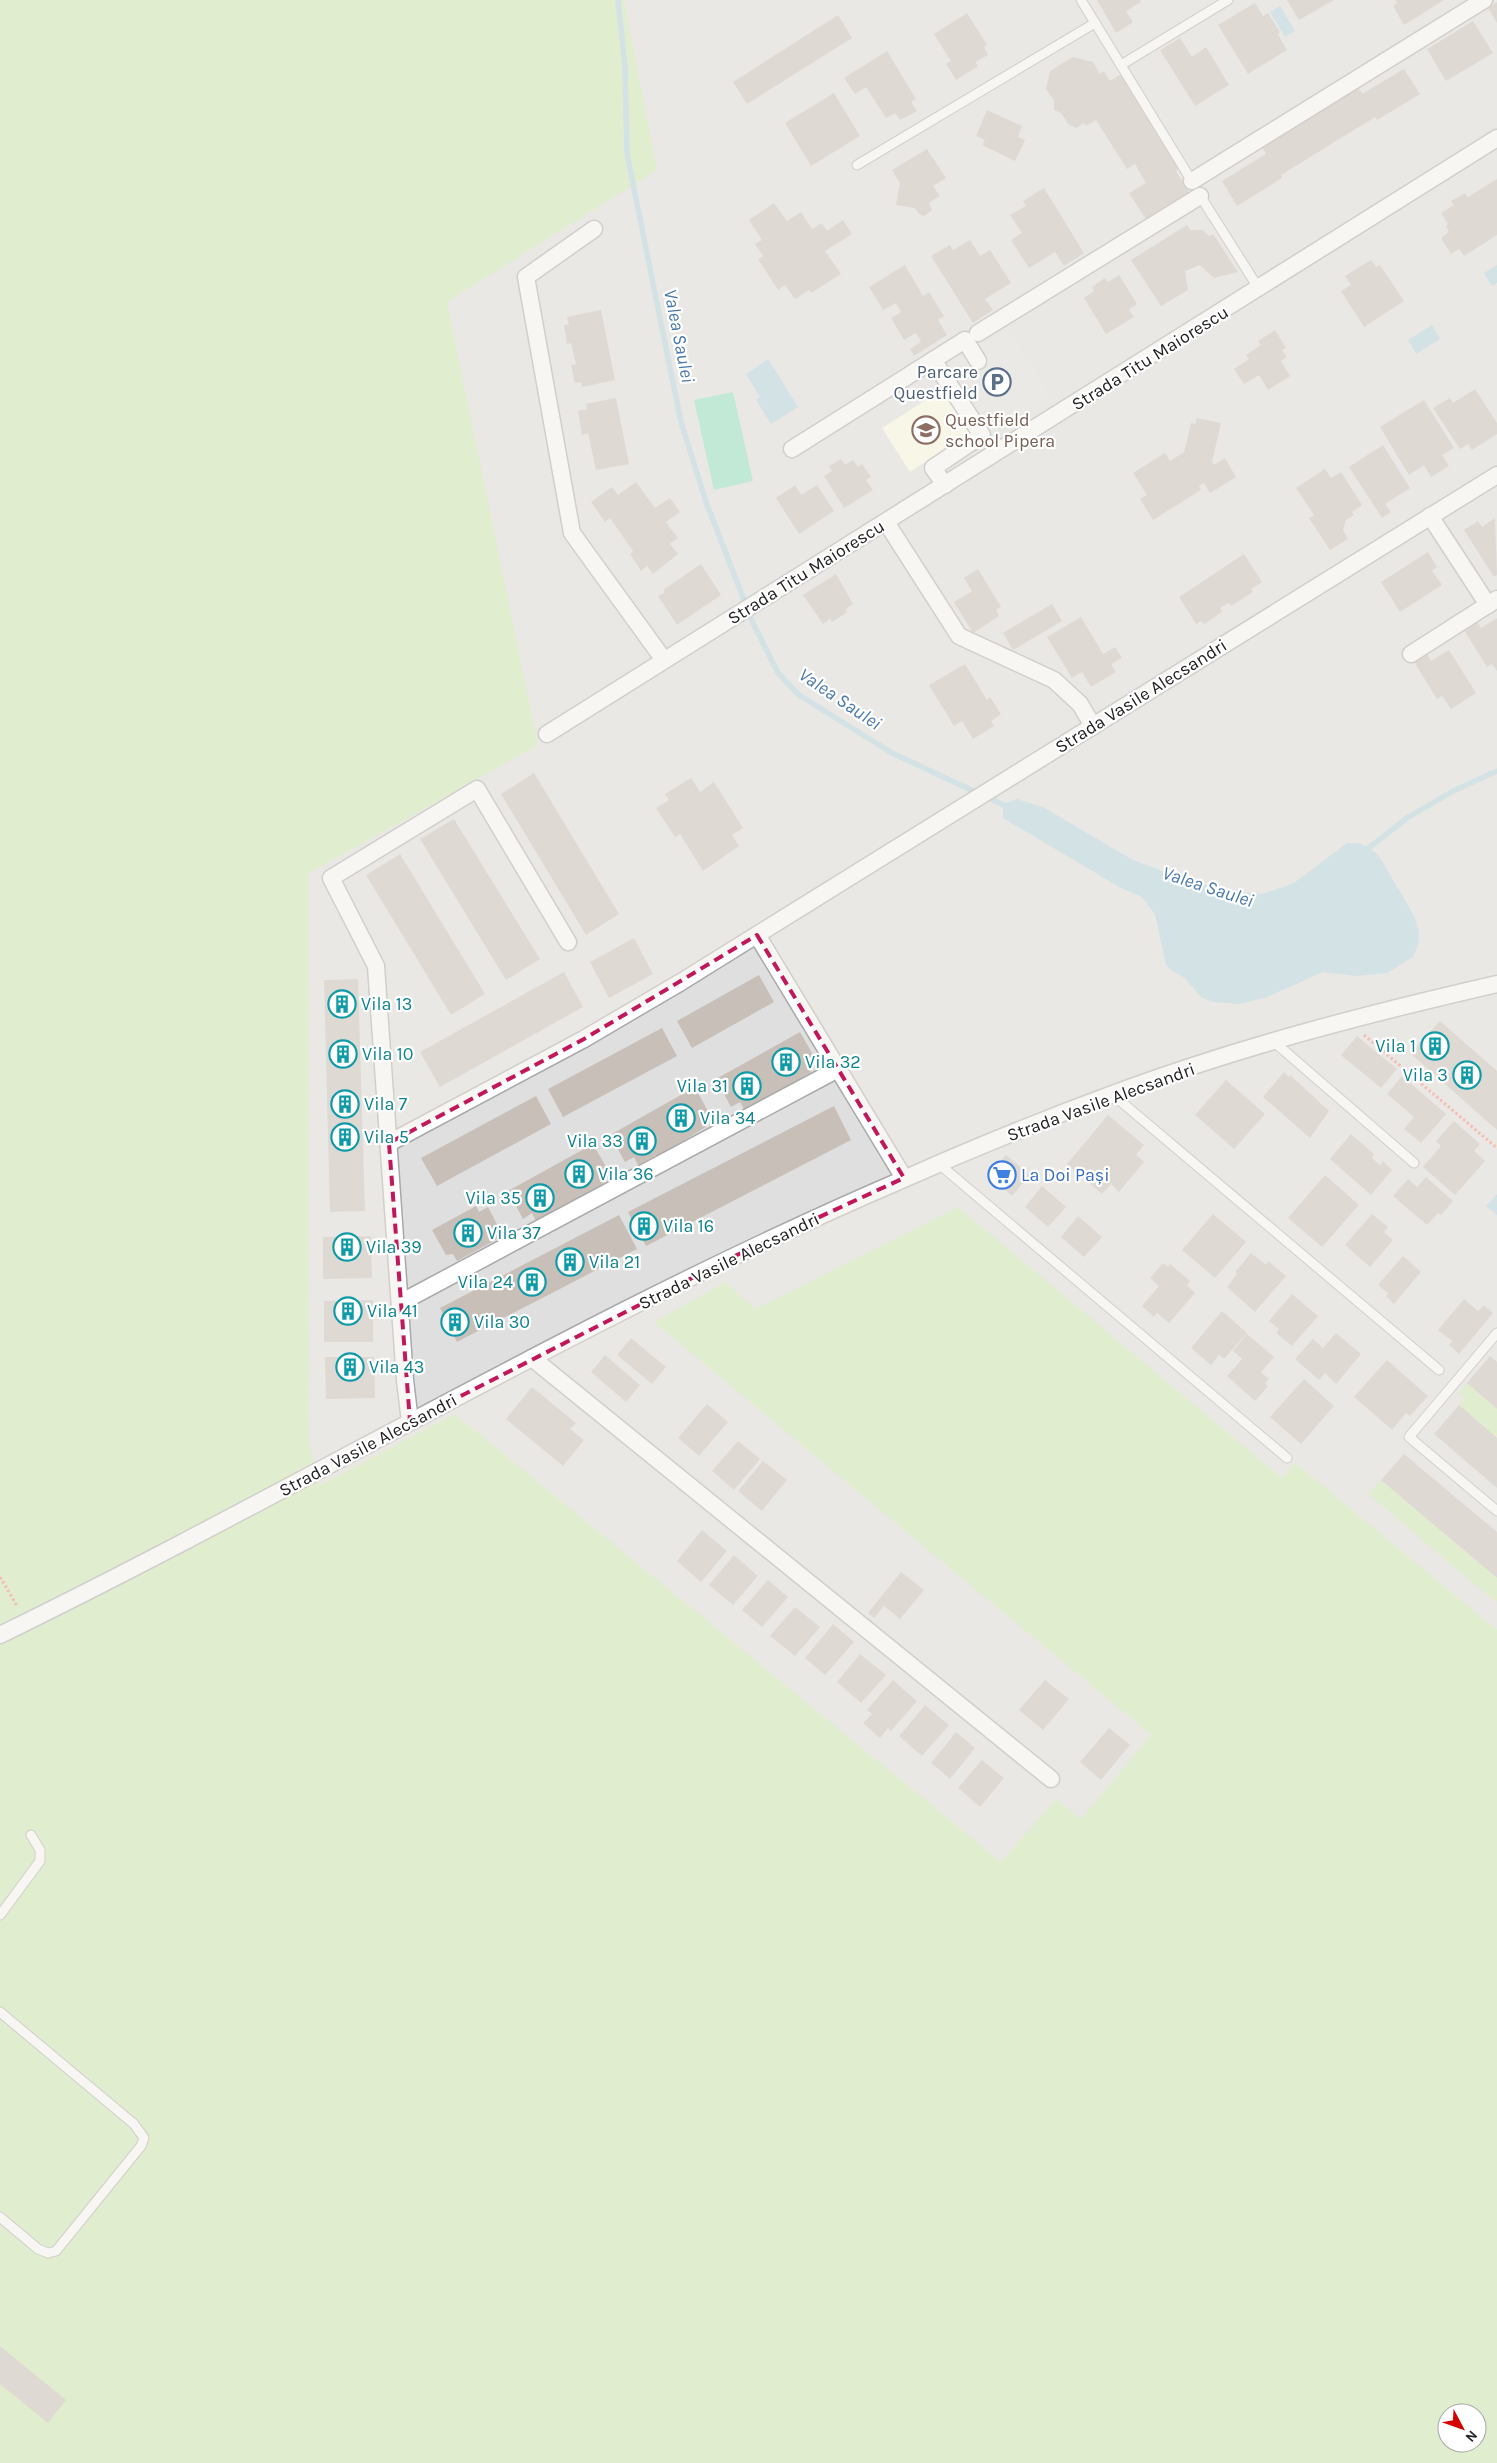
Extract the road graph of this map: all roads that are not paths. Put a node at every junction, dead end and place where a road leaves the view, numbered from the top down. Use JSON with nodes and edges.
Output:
{"nodes":[{"id":1,"x":1082,"y":0,"type":"edge"},
{"id":2,"x":1228,"y":0,"type":"edge"},
{"id":3,"x":1484,"y":0,"type":"edge"},
{"id":4,"x":1095,"y":23,"type":"junction"},
{"id":5,"x":1121,"y":65,"type":"junction"},
{"id":6,"x":1497,"y":138,"type":"edge"},
{"id":7,"x":857,"y":165,"type":"dead end"},
{"id":8,"x":1192,"y":181,"type":"junction"},
{"id":9,"x":1200,"y":196,"type":"junction"},
{"id":10,"x":594,"y":229,"type":"dead end"},
{"id":11,"x":1259,"y":289,"type":"junction"},
{"id":12,"x":978,"y":333,"type":"dead end"},
{"id":13,"x":933,"y":360,"type":"junction"},
{"id":14,"x":978,"y":361,"type":"dead end"},
{"id":15,"x":792,"y":449,"type":"dead end"},
{"id":16,"x":1497,"y":475,"type":"edge"},
{"id":17,"x":945,"y":485,"type":"junction"},
{"id":18,"x":1430,"y":516,"type":"junction"},
{"id":19,"x":886,"y":522,"type":"junction"},
{"id":20,"x":1492,"y":602,"type":"edge"},
{"id":21,"x":1411,"y":654,"type":"dead end"},
{"id":22,"x":664,"y":660,"type":"junction"},
{"id":23,"x":1093,"y":726,"type":"junction"},
{"id":24,"x":547,"y":734,"type":"dead end"},
{"id":25,"x":757,"y":935,"type":"junction"},
{"id":26,"x":568,"y":942,"type":"dead end"},
{"id":27,"x":1497,"y":984,"type":"edge"},
{"id":28,"x":1273,"y":1042,"type":"junction"},
{"id":29,"x":838,"y":1069,"type":"junction"},
{"id":30,"x":1112,"y":1094,"type":"junction"},
{"id":31,"x":389,"y":1143,"type":"junction"},
{"id":32,"x":1414,"y":1163,"type":"dead end"},
{"id":33,"x":939,"y":1164,"type":"junction"},
{"id":34,"x":904,"y":1178,"type":"junction"},
{"id":35,"x":400,"y":1303,"type":"junction"},
{"id":36,"x":1497,"y":1333,"type":"edge"},
{"id":37,"x":1494,"y":1343,"type":"edge"},
{"id":38,"x":532,"y":1358,"type":"junction"},
{"id":39,"x":1438,"y":1370,"type":"dead end"},
{"id":40,"x":410,"y":1422,"type":"junction"},
{"id":41,"x":1287,"y":1458,"type":"dead end"},
{"id":42,"x":1497,"y":1511,"type":"edge"},
{"id":43,"x":0,"y":1635,"type":"edge"},
{"id":44,"x":1051,"y":1779,"type":"dead end"},
{"id":45,"x":31,"y":1835,"type":"dead end"},
{"id":46,"x":0,"y":1915,"type":"edge"},
{"id":47,"x":0,"y":2012,"type":"edge"},
{"id":48,"x":0,"y":2218,"type":"edge"}],
"edges":[{"from":1,"to":4,"type":"lane"},
{"from":2,"to":5,"type":"lane"},
{"from":3,"to":8,"type":"street"},
{"from":4,"to":5,"type":"lane"},
{"from":4,"to":7,"type":"lane"},
{"from":5,"to":8,"type":"lane"},
{"from":6,"to":11,"type":"street","name":"Strada Titu Maiorescu"},
{"from":8,"to":9,"type":"lane"},
{"from":9,"to":11,"type":"lane"},
{"from":9,"to":12,"type":"street"},
{"from":10,"to":22,"type":"street"},
{"from":11,"to":17,"type":"street","name":"Strada Titu Maiorescu"},
{"from":13,"to":14,"type":"street"},
{"from":13,"to":15,"type":"street"},
{"from":13,"to":17,"type":"street"},
{"from":16,"to":18,"type":"street","name":"Strada Vasile Alecsandri"},
{"from":17,"to":19,"type":"street","name":"Strada Titu Maiorescu"},
{"from":18,"to":20,"type":"street"},
{"from":18,"to":23,"type":"street","name":"Strada Vasile Alecsandri"},
{"from":19,"to":22,"type":"street","name":"Strada Titu Maiorescu"},
{"from":19,"to":23,"type":"street"},
{"from":20,"to":21,"type":"street"},
{"from":22,"to":24,"type":"street","name":"Strada Titu Maiorescu"},
{"from":23,"to":25,"type":"street","name":"Strada Vasile Alecsandri"},
{"from":25,"to":29,"type":"street"},
{"from":25,"to":31,"type":"street","name":"Strada Vasile Alecsandri"},
{"from":26,"to":31,"type":"street"},
{"from":27,"to":28,"type":"street","name":"Strada Vasile Alecsandri"},
{"from":28,"to":30,"type":"street","name":"Strada Vasile Alecsandri"},
{"from":28,"to":32,"type":"lane"},
{"from":29,"to":34,"type":"street"},
{"from":29,"to":35,"type":"street"},
{"from":30,"to":33,"type":"street","name":"Strada Vasile Alecsandri"},
{"from":30,"to":39,"type":"lane"},
{"from":31,"to":35,"type":"street"},
{"from":33,"to":34,"type":"street","name":"Strada Vasile Alecsandri"},
{"from":33,"to":41,"type":"lane"},
{"from":34,"to":38,"type":"street","name":"Strada Vasile Alecsandri"},
{"from":35,"to":40,"type":"street"},
{"from":36,"to":37,"type":"lane"},
{"from":37,"to":42,"type":"lane"},
{"from":38,"to":40,"type":"street","name":"Strada Vasile Alecsandri"},
{"from":38,"to":44,"type":"street"},
{"from":40,"to":43,"type":"street","name":"Strada Vasile Alecsandri"},
{"from":45,"to":46,"type":"lane"},
{"from":47,"to":48,"type":"lane"}]}
